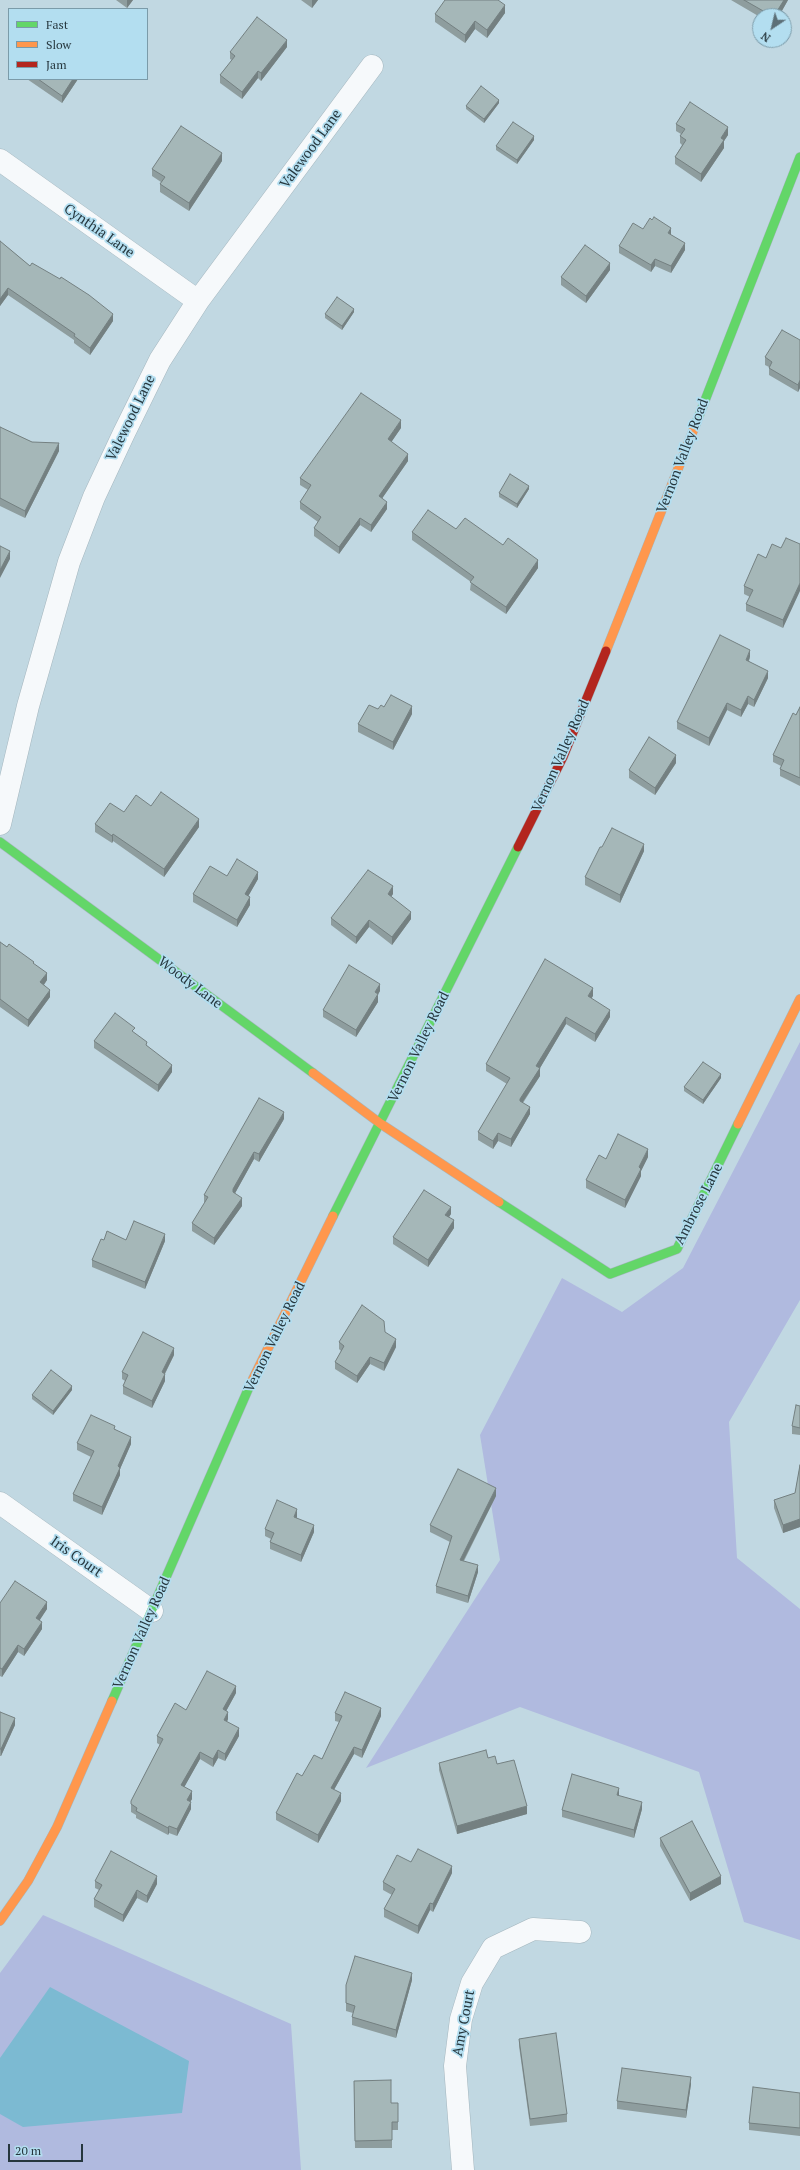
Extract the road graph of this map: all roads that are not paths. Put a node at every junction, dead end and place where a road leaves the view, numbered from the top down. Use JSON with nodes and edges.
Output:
{"nodes":[{"id":1,"x":372,"y":66,"type":"dead end"},
{"id":2,"x":800,"y":156,"type":"edge"},
{"id":3,"x":0,"y":160,"type":"edge"},
{"id":4,"x":198,"y":301,"type":"junction"},
{"id":5,"x":0,"y":824,"type":"edge"},
{"id":6,"x":0,"y":842,"type":"edge"},
{"id":7,"x":800,"y":999,"type":"edge"},
{"id":8,"x":381,"y":1124,"type":"junction"},
{"id":9,"x":0,"y":1503,"type":"edge"},
{"id":10,"x":152,"y":1611,"type":"junction"},
{"id":11,"x":2,"y":1915,"type":"edge"},
{"id":12,"x":580,"y":1932,"type":"dead end"},
{"id":13,"x":463,"y":2170,"type":"edge"}],
"edges":[{"from":1,"to":4,"type":"street","name":"Valewood Lane"},
{"from":2,"to":8,"type":"main road","name":"Vernon Valley Road"},
{"from":3,"to":4,"type":"street","name":"Cynthia Lane"},
{"from":4,"to":5,"type":"street","name":"Valewood Lane"},
{"from":6,"to":8,"type":"main road","name":"Woody Lane"},
{"from":7,"to":8,"type":"main road","name":"Ambrose Lane"},
{"from":8,"to":10,"type":"main road","name":"Vernon Valley Road"},
{"from":9,"to":10,"type":"street","name":"Iris Court"},
{"from":10,"to":11,"type":"main road","name":"Vernon Valley Road"},
{"from":12,"to":13,"type":"street","name":"Amy Court"}]}
